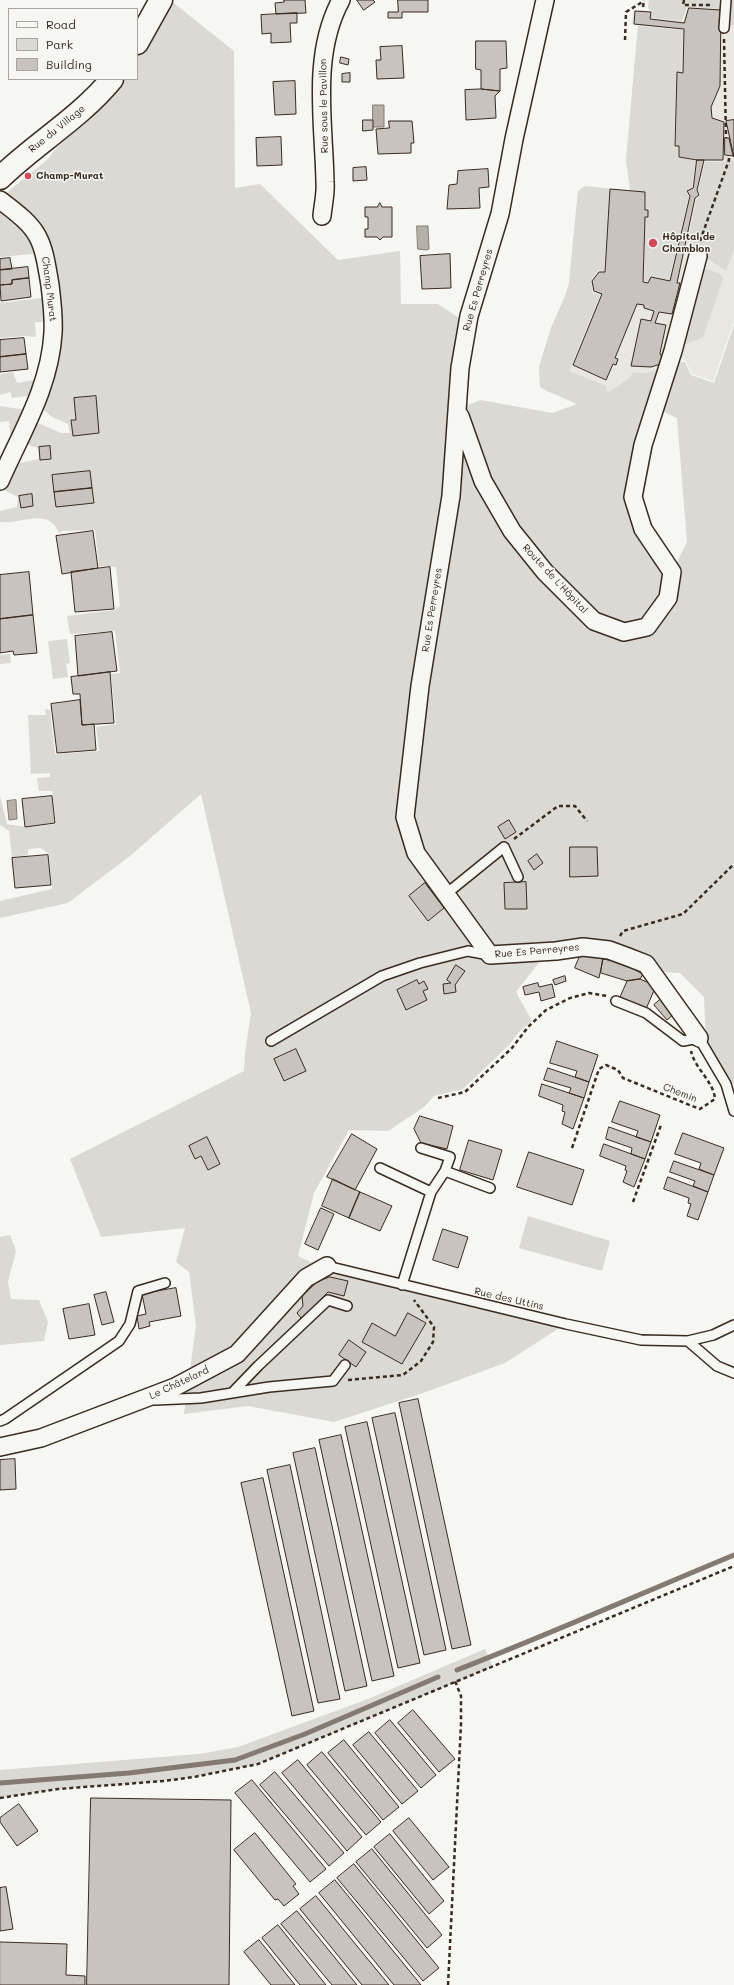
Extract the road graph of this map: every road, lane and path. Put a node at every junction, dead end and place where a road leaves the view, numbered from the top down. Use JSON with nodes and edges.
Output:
{"nodes":[{"id":1,"x":161,"y":0,"type":"edge"},
{"id":2,"x":341,"y":0,"type":"edge"},
{"id":3,"x":545,"y":0,"type":"edge"},
{"id":4,"x":644,"y":0,"type":"edge"},
{"id":5,"x":684,"y":0,"type":"edge"},
{"id":6,"x":726,"y":3,"type":"edge"},
{"id":7,"x":643,"y":7,"type":"dead end"},
{"id":8,"x":724,"y":28,"type":"joint"},
{"id":9,"x":138,"y":40,"type":"edge"},
{"id":10,"x":625,"y":40,"type":"dead end"},
{"id":11,"x":111,"y":80,"type":"edge"},
{"id":12,"x":726,"y":138,"type":"dead end"},
{"id":13,"x":729,"y":155,"type":"dead end"},
{"id":14,"x":0,"y":178,"type":"edge"},
{"id":15,"x":0,"y":200,"type":"edge"},
{"id":16,"x":322,"y":216,"type":"dead end"},
{"id":17,"x":698,"y":256,"type":"joint"},
{"id":18,"x":458,"y":410,"type":"junction"},
{"id":19,"x":0,"y":481,"type":"edge"},
{"id":20,"x":587,"y":820,"type":"dead end"},
{"id":21,"x":504,"y":847,"type":"junction"},
{"id":22,"x":734,"y":864,"type":"edge"},
{"id":23,"x":518,"y":877,"type":"dead end"},
{"id":24,"x":446,"y":894,"type":"junction"},
{"id":25,"x":609,"y":950,"type":"junction"},
{"id":26,"x":490,"y":955,"type":"junction"},
{"id":27,"x":616,"y":1001,"type":"joint"},
{"id":28,"x":698,"y":1038,"type":"junction"},
{"id":29,"x":271,"y":1040,"type":"dead end"},
{"id":30,"x":438,"y":1098,"type":"dead end"},
{"id":31,"x":734,"y":1111,"type":"edge"},
{"id":32,"x":661,"y":1125,"type":"dead end"},
{"id":33,"x":421,"y":1148,"type":"dead end"},
{"id":34,"x":572,"y":1148,"type":"dead end"},
{"id":35,"x":380,"y":1168,"type":"dead end"},
{"id":36,"x":445,"y":1171,"type":"junction"},
{"id":37,"x":490,"y":1188,"type":"dead end"},
{"id":38,"x":431,"y":1192,"type":"junction"},
{"id":39,"x":633,"y":1202,"type":"dead end"},
{"id":40,"x":327,"y":1266,"type":"joint"},
{"id":41,"x":165,"y":1282,"type":"dead end"},
{"id":42,"x":402,"y":1285,"type":"junction"},
{"id":43,"x":347,"y":1306,"type":"dead end"},
{"id":44,"x":734,"y":1325,"type":"edge"},
{"id":45,"x":688,"y":1341,"type":"junction"},
{"id":46,"x":345,"y":1365,"type":"dead end"},
{"id":47,"x":734,"y":1373,"type":"edge"},
{"id":48,"x":334,"y":1381,"type":"junction"},
{"id":49,"x":233,"y":1392,"type":"junction"},
{"id":50,"x":140,"y":1401,"type":"junction"},
{"id":51,"x":0,"y":1421,"type":"edge"},
{"id":52,"x":0,"y":1447,"type":"edge"},
{"id":53,"x":734,"y":1566,"type":"edge"},
{"id":54,"x":455,"y":1681,"type":"junction"},
{"id":55,"x":0,"y":1798,"type":"edge"},
{"id":56,"x":448,"y":1985,"type":"edge"}],
"edges":[{"from":1,"to":9,"type":"street"},
{"from":2,"to":16,"type":"street","name":"Rue sous le Pavillon"},
{"from":3,"to":18,"type":"street","name":"Rue Es Perreyres"},
{"from":4,"to":7,"type":"path"},
{"from":4,"to":10,"type":"path"},
{"from":5,"to":6,"type":"path"},
{"from":6,"to":8,"type":"lane"},
{"from":8,"to":12,"type":"path"},
{"from":11,"to":14,"type":"street","name":"Rue du Village"},
{"from":13,"to":17,"type":"path"},
{"from":15,"to":19,"type":"street","name":"Champ Murat"},
{"from":17,"to":18,"type":"street","name":"Route de L'Hôpital"},
{"from":18,"to":24,"type":"street","name":"Rue Es Perreyres"},
{"from":20,"to":21,"type":"path"},
{"from":21,"to":23,"type":"lane"},
{"from":21,"to":24,"type":"lane"},
{"from":22,"to":25,"type":"path"},
{"from":24,"to":26,"type":"street","name":"Rue Es Perreyres"},
{"from":25,"to":26,"type":"street","name":"Rue Es Perreyres"},
{"from":25,"to":28,"type":"street","name":"Rue Es Perreyres"},
{"from":26,"to":29,"type":"lane"},
{"from":27,"to":28,"type":"lane"},
{"from":27,"to":30,"type":"path"},
{"from":28,"to":31,"type":"lane"},
{"from":28,"to":34,"type":"path","name":"Chemin"},
{"from":32,"to":39,"type":"path"},
{"from":33,"to":36,"type":"lane"},
{"from":35,"to":38,"type":"lane"},
{"from":36,"to":37,"type":"lane"},
{"from":36,"to":38,"type":"lane"},
{"from":38,"to":42,"type":"lane"},
{"from":40,"to":42,"type":"lane","name":"Rue des Uttins"},
{"from":40,"to":50,"type":"street","name":"Le Châtelard"},
{"from":41,"to":51,"type":"lane"},
{"from":42,"to":45,"type":"lane","name":"Rue des Uttins"},
{"from":42,"to":48,"type":"path"},
{"from":43,"to":49,"type":"lane"},
{"from":44,"to":45,"type":"lane","name":"Rue des Uttins"},
{"from":45,"to":47,"type":"lane"},
{"from":46,"to":48,"type":"lane"},
{"from":48,"to":49,"type":"lane"},
{"from":49,"to":50,"type":"lane"},
{"from":50,"to":52,"type":"street","name":"Le Châtelard"},
{"from":53,"to":54,"type":"path"},
{"from":54,"to":55,"type":"path"},
{"from":54,"to":56,"type":"path"}]}
